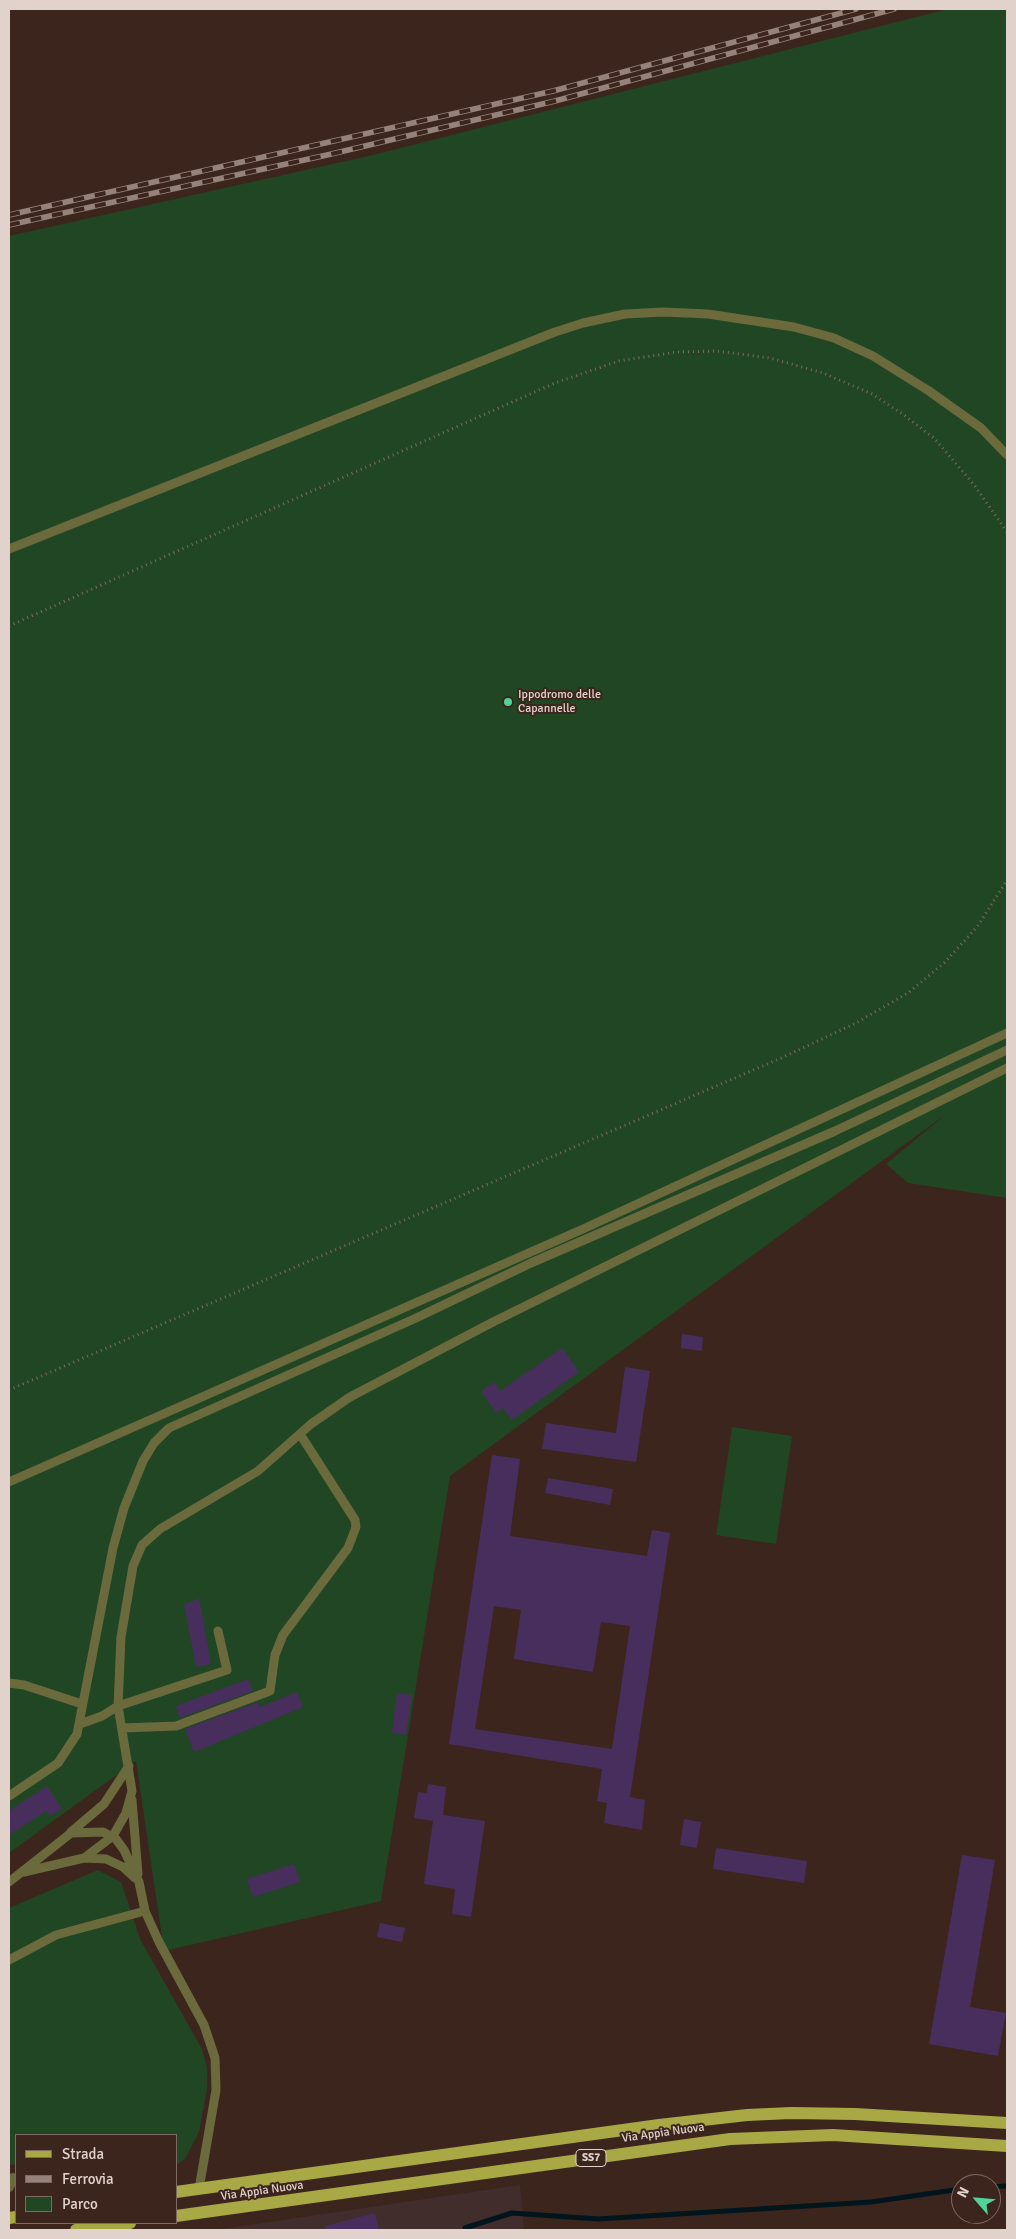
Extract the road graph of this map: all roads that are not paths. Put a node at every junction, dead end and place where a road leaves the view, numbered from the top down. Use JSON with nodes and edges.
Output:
{"nodes":[{"id":1,"x":1007,"y":455,"type":"edge"},
{"id":2,"x":9,"y":549,"type":"edge"},
{"id":3,"x":1007,"y":1033,"type":"edge"},
{"id":4,"x":1007,"y":1050,"type":"edge"},
{"id":5,"x":1007,"y":1068,"type":"edge"},
{"id":6,"x":300,"y":1434,"type":"junction"},
{"id":7,"x":9,"y":1482,"type":"edge"},
{"id":8,"x":218,"y":1631,"type":"dead end"},
{"id":9,"x":9,"y":1683,"type":"edge"},
{"id":10,"x":82,"y":1704,"type":"junction"},
{"id":11,"x":118,"y":1706,"type":"junction"},
{"id":12,"x":80,"y":1724,"type":"junction"},
{"id":13,"x":122,"y":1728,"type":"junction"},
{"id":14,"x":129,"y":1766,"type":"junction"},
{"id":15,"x":132,"y":1791,"type":"junction"},
{"id":16,"x":9,"y":1796,"type":"edge"},
{"id":17,"x":71,"y":1833,"type":"junction"},
{"id":18,"x":113,"y":1836,"type":"junction"},
{"id":19,"x":84,"y":1858,"type":"junction"},
{"id":20,"x":24,"y":1872,"type":"junction"},
{"id":21,"x":9,"y":1882,"type":"edge"},
{"id":22,"x":139,"y":1882,"type":"junction"},
{"id":23,"x":145,"y":1912,"type":"junction"},
{"id":24,"x":9,"y":1960,"type":"edge"},
{"id":25,"x":1007,"y":2124,"type":"edge"},
{"id":26,"x":1007,"y":2146,"type":"edge"},
{"id":27,"x":199,"y":2189,"type":"junction"},
{"id":28,"x":178,"y":2191,"type":"edge"},
{"id":29,"x":178,"y":2216,"type":"edge"},
{"id":30,"x":122,"y":2224,"type":"edge"},
{"id":31,"x":76,"y":2230,"type":"edge"}],
"edges":[{"from":1,"to":2,"type":"lane"},
{"from":3,"to":7,"type":"lane"},
{"from":4,"to":10,"type":"lane"},
{"from":5,"to":6,"type":"lane"},
{"from":6,"to":11,"type":"lane"},
{"from":6,"to":13,"type":"lane"},
{"from":8,"to":11,"type":"lane"},
{"from":9,"to":10,"type":"lane"},
{"from":10,"to":12,"type":"lane"},
{"from":11,"to":12,"type":"lane"},
{"from":11,"to":13,"type":"lane"},
{"from":12,"to":16,"type":"lane"},
{"from":13,"to":14,"type":"lane"},
{"from":14,"to":15,"type":"lane"},
{"from":14,"to":17,"type":"lane"},
{"from":15,"to":18,"type":"lane"},
{"from":15,"to":22,"type":"lane"},
{"from":17,"to":18,"type":"lane"},
{"from":17,"to":20,"type":"lane"},
{"from":18,"to":19,"type":"lane"},
{"from":18,"to":22,"type":"lane"},
{"from":19,"to":20,"type":"lane"},
{"from":19,"to":22,"type":"lane"},
{"from":20,"to":21,"type":"lane"},
{"from":22,"to":23,"type":"lane"},
{"from":23,"to":24,"type":"lane"},
{"from":23,"to":27,"type":"lane"},
{"from":25,"to":27,"type":"main road","name":"Via Appia Nuova","number":"SS7"},
{"from":26,"to":29,"type":"main road","name":"Via Appia Nuova","number":"SS7"},
{"from":27,"to":28,"type":"main road","name":"Via Appia Nuova","number":"SS7"},
{"from":30,"to":31,"type":"main road"}]}
